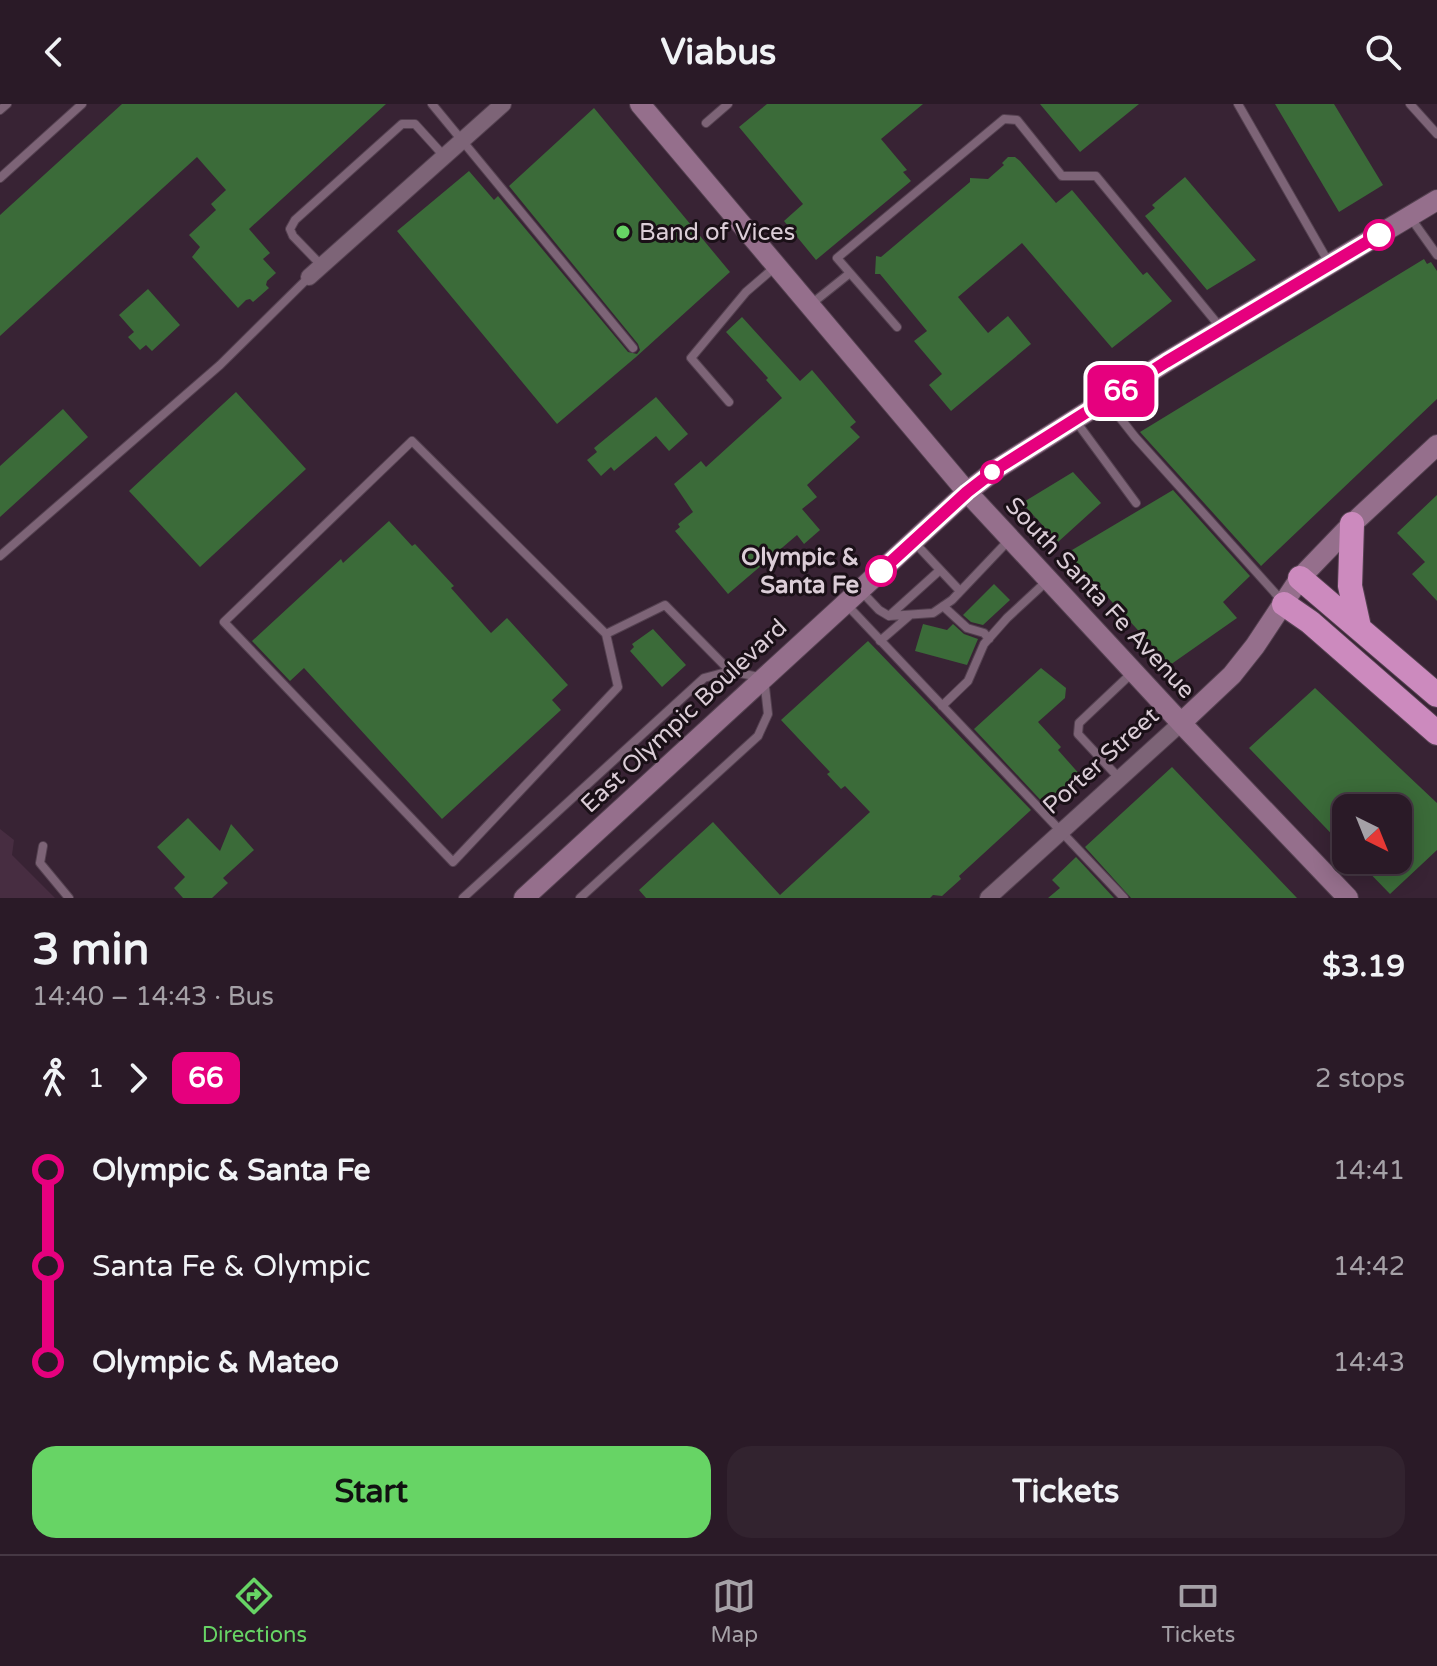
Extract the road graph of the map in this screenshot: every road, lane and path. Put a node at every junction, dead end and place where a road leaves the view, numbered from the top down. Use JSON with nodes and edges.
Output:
{"nodes":[{"id":1,"x":7,"y":104,"type":"edge"},
{"id":2,"x":82,"y":104,"type":"edge"},
{"id":3,"x":432,"y":104,"type":"edge"},
{"id":4,"x":503,"y":104,"type":"edge"},
{"id":5,"x":728,"y":104,"type":"edge"},
{"id":6,"x":1238,"y":104,"type":"edge"},
{"id":7,"x":1410,"y":104,"type":"edge"},
{"id":8,"x":646,"y":106,"type":"edge"},
{"id":9,"x":0,"y":110,"type":"edge"},
{"id":10,"x":706,"y":123,"type":"dead end"},
{"id":11,"x":1437,"y":134,"type":"edge"},
{"id":12,"x":463,"y":140,"type":"junction"},
{"id":13,"x":444,"y":156,"type":"junction"},
{"id":14,"x":0,"y":178,"type":"edge"},
{"id":15,"x":1437,"y":200,"type":"edge"},
{"id":16,"x":1410,"y":216,"type":"junction"},
{"id":17,"x":1437,"y":255,"type":"edge"},
{"id":18,"x":1330,"y":264,"type":"junction"},
{"id":19,"x":322,"y":266,"type":"junction"},
{"id":20,"x":776,"y":266,"type":"junction"},
{"id":21,"x":850,"y":273,"type":"junction"},
{"id":22,"x":309,"y":277,"type":"joint"},
{"id":23,"x":809,"y":307,"type":"junction"},
{"id":24,"x":897,"y":327,"type":"dead end"},
{"id":25,"x":1222,"y":329,"type":"junction"},
{"id":26,"x":633,"y":348,"type":"dead end"},
{"id":27,"x":1106,"y":400,"type":"junction"},
{"id":28,"x":729,"y":402,"type":"dead end"},
{"id":29,"x":1075,"y":419,"type":"junction"},
{"id":30,"x":1437,"y":445,"type":"edge"},
{"id":31,"x":967,"y":492,"type":"junction"},
{"id":32,"x":1136,"y":503,"type":"dead end"},
{"id":33,"x":1352,"y":524,"type":"junction"},
{"id":34,"x":1010,"y":540,"type":"junction"},
{"id":35,"x":914,"y":541,"type":"junction"},
{"id":36,"x":0,"y":556,"type":"edge"},
{"id":37,"x":940,"y":570,"type":"junction"},
{"id":38,"x":1300,"y":578,"type":"junction"},
{"id":39,"x":1048,"y":581,"type":"junction"},
{"id":40,"x":960,"y":591,"type":"junction"},
{"id":41,"x":852,"y":596,"type":"junction"},
{"id":42,"x":1284,"y":604,"type":"junction"},
{"id":43,"x":943,"y":606,"type":"junction"},
{"id":44,"x":889,"y":616,"type":"junction"},
{"id":45,"x":909,"y":616,"type":"junction"},
{"id":46,"x":1359,"y":627,"type":"junction"},
{"id":47,"x":606,"y":634,"type":"junction"},
{"id":48,"x":989,"y":639,"type":"junction"},
{"id":49,"x":880,"y":641,"type":"junction"},
{"id":50,"x":730,"y":671,"type":"junction"},
{"id":51,"x":1133,"y":672,"type":"junction"},
{"id":52,"x":764,"y":678,"type":"junction"},
{"id":53,"x":1437,"y":695,"type":"edge"},
{"id":54,"x":942,"y":706,"type":"junction"},
{"id":55,"x":1181,"y":723,"type":"junction"},
{"id":56,"x":1437,"y":733,"type":"edge"},
{"id":57,"x":1120,"y":779,"type":"junction"},
{"id":58,"x":1061,"y":832,"type":"junction"},
{"id":59,"x":43,"y":846,"type":"dead end"},
{"id":60,"x":69,"y":898,"type":"edge"},
{"id":61,"x":463,"y":898,"type":"edge"},
{"id":62,"x":524,"y":898,"type":"edge"},
{"id":63,"x":580,"y":898,"type":"edge"},
{"id":64,"x":988,"y":898,"type":"edge"},
{"id":65,"x":1124,"y":898,"type":"edge"},
{"id":66,"x":1348,"y":898,"type":"edge"}],
"edges":[{"from":1,"to":9,"type":"lane"},
{"from":2,"to":14,"type":"lane"},
{"from":3,"to":12,"type":"lane"},
{"from":4,"to":12,"type":"street"},
{"from":5,"to":10,"type":"lane"},
{"from":6,"to":18,"type":"lane"},
{"from":7,"to":11,"type":"lane"},
{"from":8,"to":20,"type":"main road","name":"South Santa Fe Avenue"},
{"from":12,"to":13,"type":"street"},
{"from":12,"to":26,"type":"lane"},
{"from":13,"to":19,"type":"street"},
{"from":13,"to":19,"type":"lane"},
{"from":15,"to":16,"type":"main road","name":"East Olympic Boulevard"},
{"from":16,"to":17,"type":"lane"},
{"from":16,"to":18,"type":"main road","name":"East Olympic Boulevard"},
{"from":18,"to":25,"type":"main road","name":"East Olympic Boulevard"},
{"from":19,"to":22,"type":"street"},
{"from":20,"to":23,"type":"main road","name":"South Santa Fe Avenue"},
{"from":20,"to":28,"type":"lane"},
{"from":21,"to":23,"type":"lane"},
{"from":21,"to":24,"type":"lane"},
{"from":21,"to":25,"type":"lane"},
{"from":22,"to":36,"type":"lane"},
{"from":23,"to":31,"type":"main road","name":"South Santa Fe Avenue"},
{"from":25,"to":27,"type":"main road","name":"East Olympic Boulevard"},
{"from":27,"to":29,"type":"main road","name":"East Olympic Boulevard"},
{"from":27,"to":42,"type":"lane"},
{"from":29,"to":31,"type":"main road","name":"East Olympic Boulevard"},
{"from":29,"to":32,"type":"lane"},
{"from":30,"to":33,"type":"main road","name":"Porter Street"},
{"from":31,"to":34,"type":"main road","name":"South Santa Fe Avenue"},
{"from":31,"to":35,"type":"main road","name":"East Olympic Boulevard"},
{"from":33,"to":38,"type":"main road","name":"Porter Street"},
{"from":33,"to":46,"type":"highway"},
{"from":34,"to":39,"type":"main road","name":"South Santa Fe Avenue"},
{"from":34,"to":40,"type":"lane"},
{"from":35,"to":37,"type":"lane"},
{"from":35,"to":41,"type":"main road","name":"East Olympic Boulevard"},
{"from":37,"to":40,"type":"lane"},
{"from":37,"to":44,"type":"lane"},
{"from":38,"to":42,"type":"main road","name":"Porter Street"},
{"from":38,"to":46,"type":"highway"},
{"from":39,"to":48,"type":"lane"},
{"from":39,"to":51,"type":"main road","name":"South Santa Fe Avenue"},
{"from":40,"to":43,"type":"lane"},
{"from":41,"to":44,"type":"lane"},
{"from":41,"to":49,"type":"lane"},
{"from":41,"to":52,"type":"main road","name":"East Olympic Boulevard"},
{"from":42,"to":55,"type":"main road","name":"Porter Street"},
{"from":42,"to":56,"type":"highway"},
{"from":43,"to":45,"type":"lane"},
{"from":43,"to":48,"type":"lane"},
{"from":44,"to":45,"type":"lane"},
{"from":45,"to":49,"type":"lane"},
{"from":46,"to":53,"type":"highway"},
{"from":47,"to":47,"type":"lane"},
{"from":47,"to":50,"type":"lane"},
{"from":48,"to":54,"type":"lane"},
{"from":49,"to":54,"type":"lane"},
{"from":50,"to":52,"type":"lane"},
{"from":50,"to":61,"type":"lane"},
{"from":51,"to":55,"type":"main road","name":"South Santa Fe Avenue"},
{"from":51,"to":57,"type":"lane"},
{"from":52,"to":62,"type":"main road","name":"East Olympic Boulevard"},
{"from":52,"to":63,"type":"lane"},
{"from":54,"to":58,"type":"lane"},
{"from":55,"to":57,"type":"street","name":"Porter Street"},
{"from":55,"to":66,"type":"main road","name":"South Santa Fe Avenue"},
{"from":57,"to":58,"type":"street","name":"Porter Street"},
{"from":58,"to":64,"type":"street","name":"Porter Street"},
{"from":58,"to":65,"type":"lane"},
{"from":59,"to":60,"type":"lane"}]}
